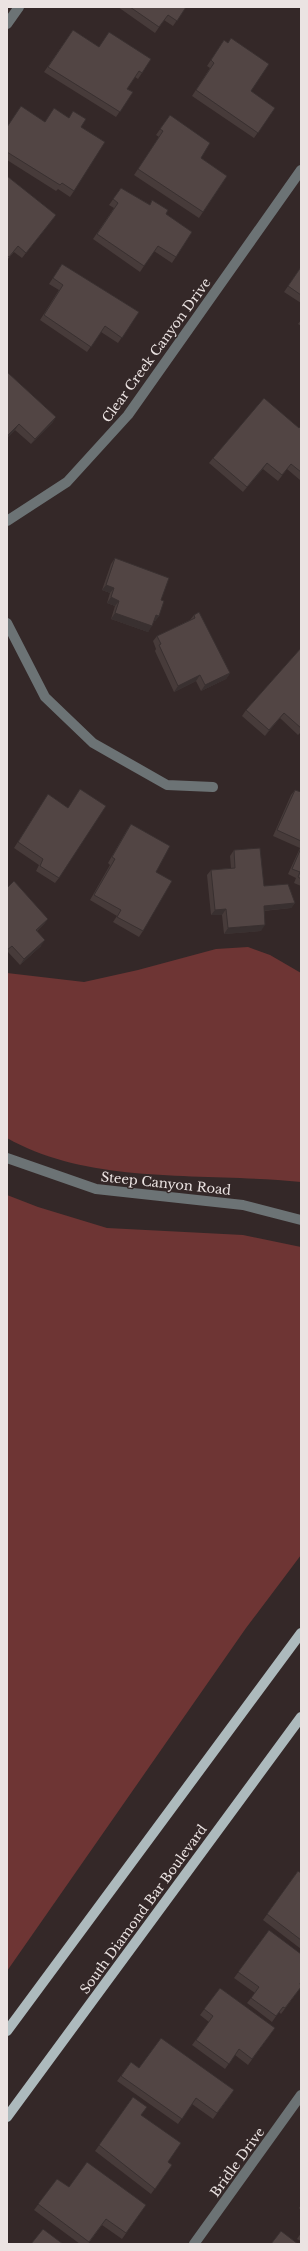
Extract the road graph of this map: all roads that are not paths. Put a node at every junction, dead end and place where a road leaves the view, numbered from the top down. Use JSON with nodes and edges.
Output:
{"nodes":[{"id":1,"x":19,"y":7,"type":"edge"},
{"id":2,"x":7,"y":24,"type":"edge"},
{"id":3,"x":301,"y":170,"type":"edge"},
{"id":4,"x":7,"y":521,"type":"edge"},
{"id":5,"x":7,"y":623,"type":"edge"},
{"id":6,"x":213,"y":787,"type":"dead end"},
{"id":7,"x":7,"y":1158,"type":"edge"},
{"id":8,"x":301,"y":1220,"type":"edge"},
{"id":9,"x":301,"y":1633,"type":"edge"},
{"id":10,"x":301,"y":1717,"type":"edge"},
{"id":11,"x":7,"y":2031,"type":"edge"},
{"id":12,"x":301,"y":2095,"type":"edge"},
{"id":13,"x":7,"y":2117,"type":"edge"},
{"id":14,"x":194,"y":2244,"type":"edge"}],
"edges":[{"from":1,"to":2,"type":"street"},
{"from":3,"to":4,"type":"street","name":"Clear Creek Canyon Drive"},
{"from":5,"to":6,"type":"street"},
{"from":7,"to":8,"type":"street","name":"Steep Canyon Road"},
{"from":9,"to":11,"type":"main road"},
{"from":10,"to":13,"type":"main road","name":"South Diamond Bar Boulevard"},
{"from":12,"to":14,"type":"street","name":"Bridle Drive"}]}
